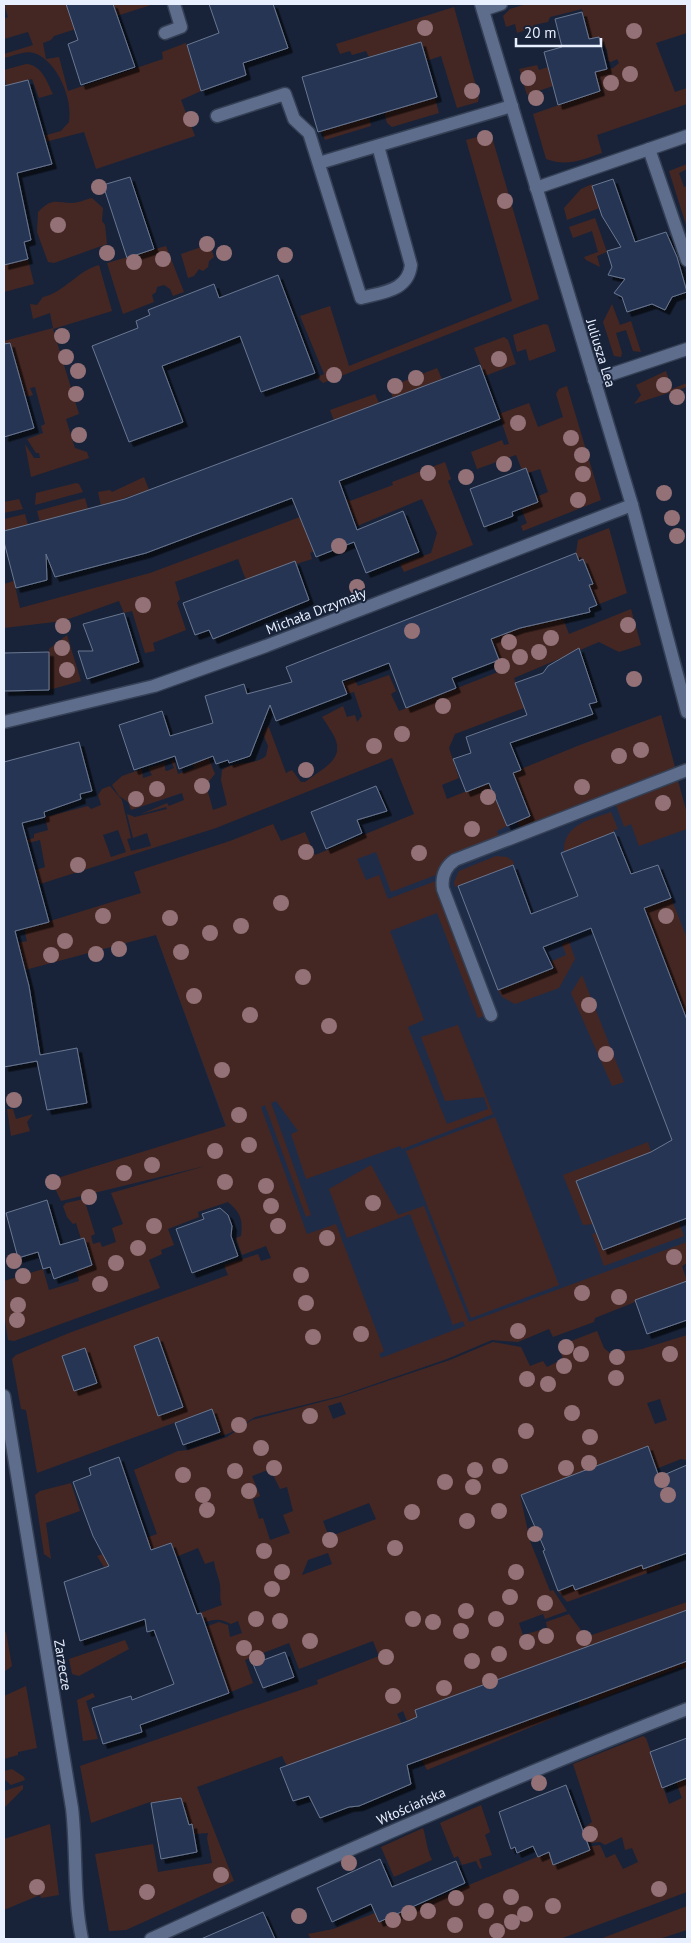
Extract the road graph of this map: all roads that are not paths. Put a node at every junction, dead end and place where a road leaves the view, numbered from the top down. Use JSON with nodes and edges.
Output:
{"nodes":[{"id":1,"x":174,"y":4,"type":"edge"},
{"id":2,"x":501,"y":4,"type":"edge"},
{"id":3,"x":482,"y":7,"type":"edge"},
{"id":4,"x":165,"y":32,"type":"dead end"},
{"id":5,"x":512,"y":106,"type":"junction"},
{"id":6,"x":217,"y":116,"type":"dead end"},
{"id":7,"x":687,"y":136,"type":"edge"},
{"id":8,"x":378,"y":146,"type":"junction"},
{"id":9,"x":649,"y":149,"type":"junction"},
{"id":10,"x":319,"y":163,"type":"junction"},
{"id":11,"x":536,"y":188,"type":"junction"},
{"id":12,"x":687,"y":260,"type":"edge"},
{"id":13,"x":687,"y":349,"type":"edge"},
{"id":14,"x":594,"y":380,"type":"junction"},
{"id":15,"x":632,"y":505,"type":"junction"},
{"id":16,"x":687,"y":712,"type":"edge"},
{"id":17,"x":4,"y":722,"type":"edge"},
{"id":18,"x":687,"y":770,"type":"edge"},
{"id":19,"x":491,"y":1015,"type":"dead end"},
{"id":20,"x":4,"y":1396,"type":"edge"},
{"id":21,"x":687,"y":1709,"type":"edge"},
{"id":22,"x":82,"y":1939,"type":"edge"},
{"id":23,"x":150,"y":1939,"type":"edge"}],
"edges":[{"from":1,"to":4,"type":"street"},
{"from":2,"to":3,"type":"street"},
{"from":3,"to":5,"type":"street","name":"Juliusza Lea"},
{"from":5,"to":8,"type":"street"},
{"from":5,"to":11,"type":"street","name":"Juliusza Lea"},
{"from":6,"to":10,"type":"street"},
{"from":7,"to":9,"type":"street"},
{"from":8,"to":10,"type":"street"},
{"from":8,"to":10,"type":"street"},
{"from":9,"to":11,"type":"street"},
{"from":9,"to":12,"type":"street"},
{"from":11,"to":14,"type":"street","name":"Juliusza Lea"},
{"from":13,"to":14,"type":"street"},
{"from":14,"to":15,"type":"street","name":"Juliusza Lea"},
{"from":15,"to":16,"type":"street","name":"Juliusza Lea"},
{"from":15,"to":17,"type":"street","name":"Michała Drzymały"},
{"from":18,"to":19,"type":"street"},
{"from":20,"to":22,"type":"street","name":"Zarzecze"},
{"from":21,"to":23,"type":"street","name":"Włościańska"}]}
